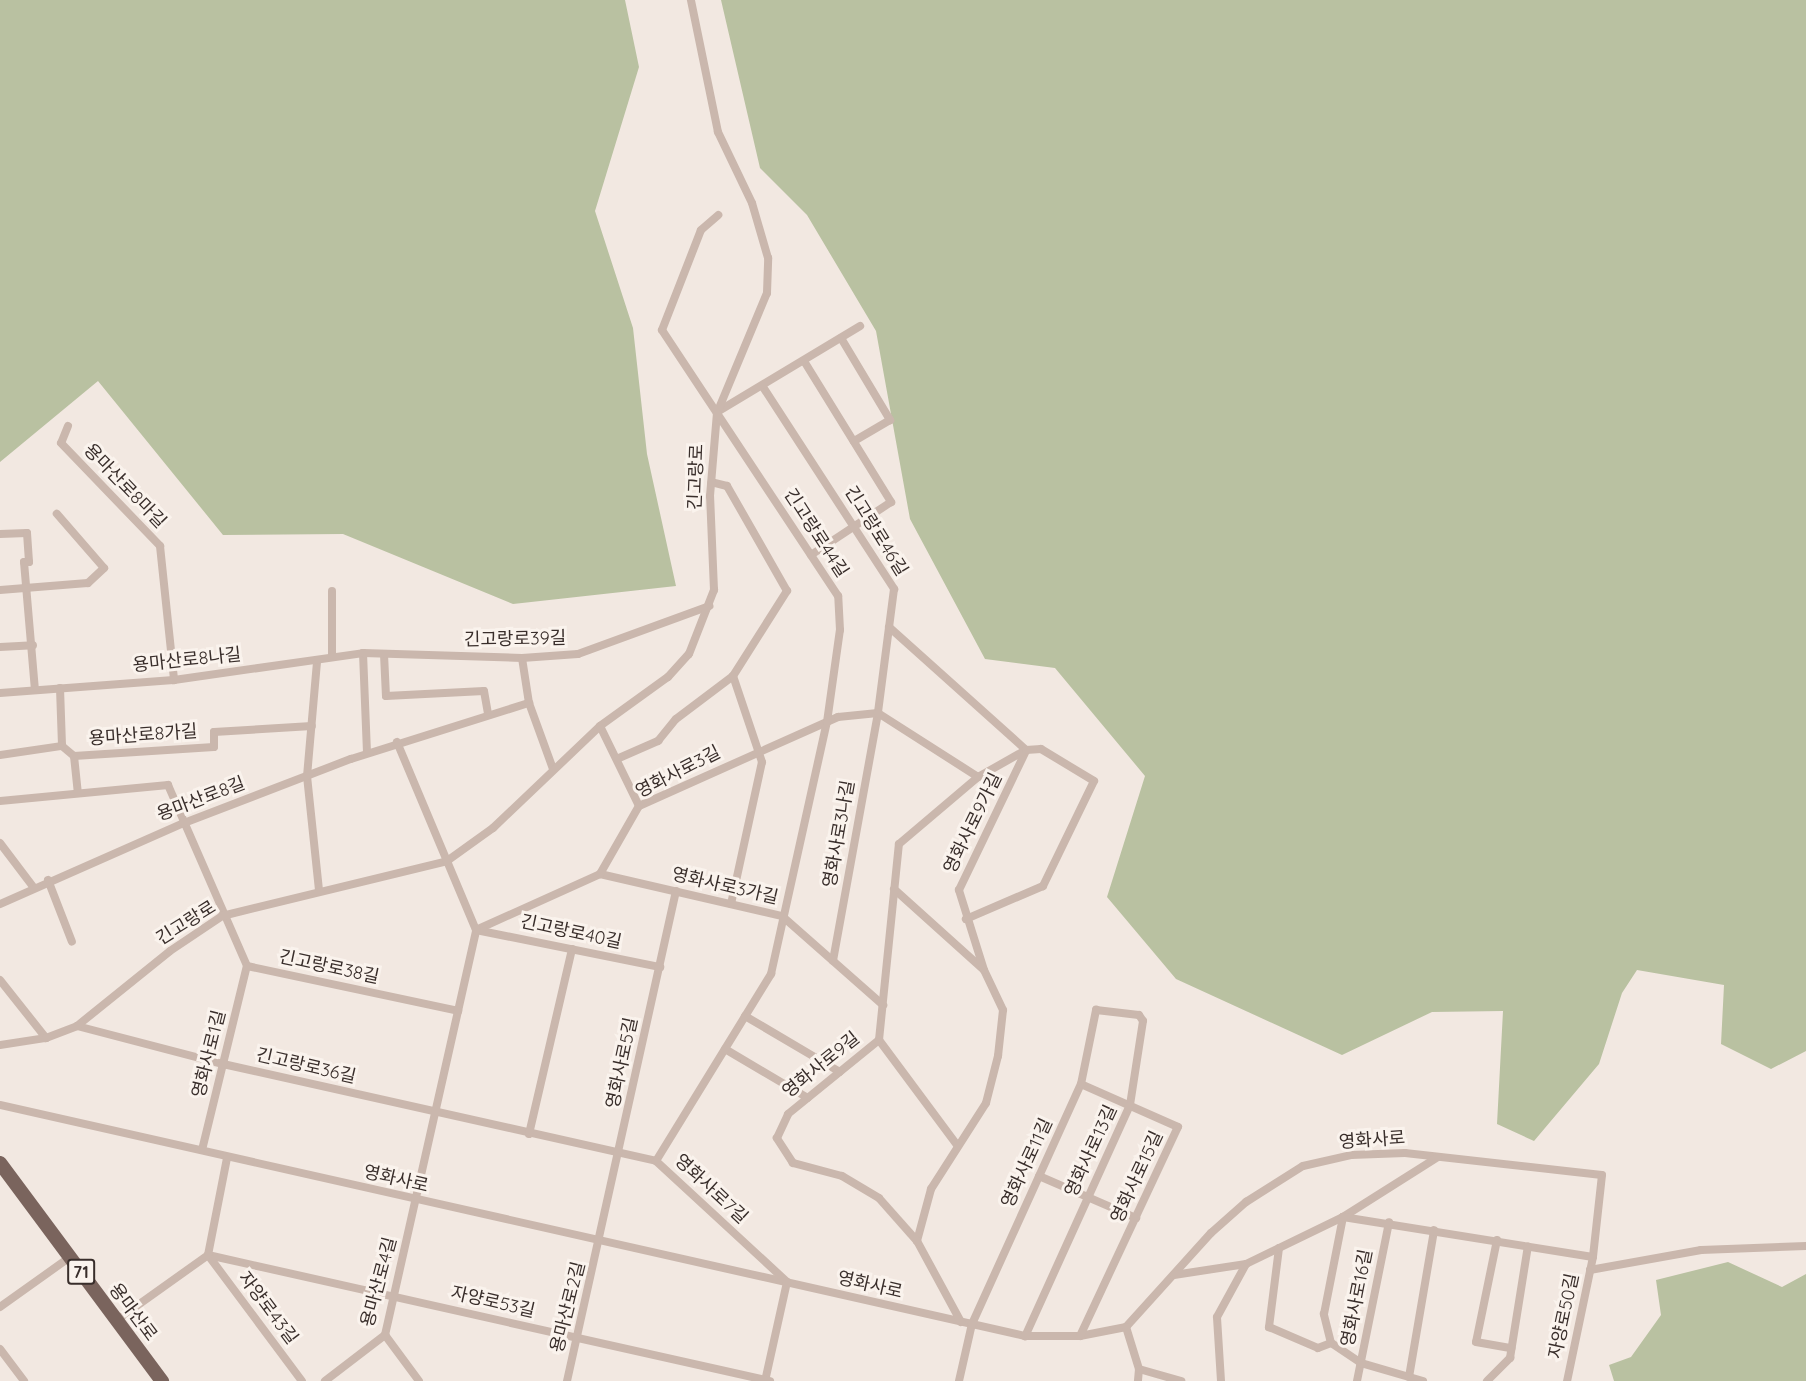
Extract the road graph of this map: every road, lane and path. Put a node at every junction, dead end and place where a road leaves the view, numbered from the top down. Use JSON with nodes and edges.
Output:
{"nodes":[{"id":1,"x":691,"y":0,"type":"edge"},
{"id":2,"x":718,"y":215,"type":"dead end"},
{"id":3,"x":860,"y":326,"type":"dead end"},
{"id":4,"x":841,"y":338,"type":"junction"},
{"id":5,"x":804,"y":361,"type":"junction"},
{"id":6,"x":763,"y":387,"type":"junction"},
{"id":7,"x":717,"y":413,"type":"junction"},
{"id":8,"x":68,"y":426,"type":"dead end"},
{"id":9,"x":854,"y":441,"type":"junction"},
{"id":10,"x":711,"y":482,"type":"junction"},
{"id":11,"x":57,"y":514,"type":"dead end"},
{"id":12,"x":854,"y":527,"type":"junction"},
{"id":13,"x":0,"y":534,"type":"edge"},
{"id":14,"x":811,"y":555,"type":"junction"},
{"id":15,"x":26,"y":588,"type":"junction"},
{"id":16,"x":0,"y":590,"type":"edge"},
{"id":17,"x":332,"y":591,"type":"dead end"},
{"id":18,"x":710,"y":606,"type":"junction"},
{"id":19,"x":889,"y":627,"type":"junction"},
{"id":20,"x":33,"y":645,"type":"junction"},
{"id":21,"x":0,"y":647,"type":"edge"},
{"id":22,"x":363,"y":653,"type":"junction"},
{"id":23,"x":384,"y":654,"type":"junction"},
{"id":24,"x":332,"y":657,"type":"junction"},
{"id":25,"x":522,"y":658,"type":"junction"},
{"id":26,"x":317,"y":662,"type":"junction"},
{"id":27,"x":733,"y":676,"type":"junction"},
{"id":28,"x":174,"y":680,"type":"junction"},
{"id":29,"x":60,"y":688,"type":"junction"},
{"id":30,"x":35,"y":690,"type":"junction"},
{"id":31,"x":0,"y":693,"type":"edge"},
{"id":32,"x":529,"y":703,"type":"junction"},
{"id":33,"x":878,"y":712,"type":"junction"},
{"id":34,"x":488,"y":713,"type":"junction"},
{"id":35,"x":827,"y":722,"type":"junction"},
{"id":36,"x":312,"y":726,"type":"junction"},
{"id":37,"x":600,"y":726,"type":"junction"},
{"id":38,"x":398,"y":742,"type":"junction"},
{"id":39,"x":62,"y":746,"type":"junction"},
{"id":40,"x":760,"y":750,"type":"junction"},
{"id":41,"x":1026,"y":750,"type":"junction"},
{"id":42,"x":367,"y":753,"type":"junction"},
{"id":43,"x":0,"y":755,"type":"edge"},
{"id":44,"x":74,"y":756,"type":"junction"},
{"id":45,"x":618,"y":758,"type":"junction"},
{"id":46,"x":554,"y":769,"type":"junction"},
{"id":47,"x":307,"y":776,"type":"junction"},
{"id":48,"x":978,"y":777,"type":"junction"},
{"id":49,"x":78,"y":792,"type":"junction"},
{"id":50,"x":0,"y":801,"type":"edge"},
{"id":51,"x":639,"y":806,"type":"junction"},
{"id":52,"x":184,"y":823,"type":"junction"},
{"id":53,"x":0,"y":843,"type":"edge"},
{"id":54,"x":447,"y":861,"type":"junction"},
{"id":55,"x":600,"y":874,"type":"junction"},
{"id":56,"x":48,"y":880,"type":"junction"},
{"id":57,"x":34,"y":888,"type":"junction"},
{"id":58,"x":894,"y":889,"type":"junction"},
{"id":59,"x":319,"y":891,"type":"junction"},
{"id":60,"x":676,"y":891,"type":"junction"},
{"id":61,"x":0,"y":904,"type":"edge"},
{"id":62,"x":731,"y":904,"type":"junction"},
{"id":63,"x":222,"y":916,"type":"junction"},
{"id":64,"x":782,"y":916,"type":"junction"},
{"id":65,"x":966,"y":919,"type":"junction"},
{"id":66,"x":476,"y":930,"type":"junction"},
{"id":67,"x":72,"y":942,"type":"dead end"},
{"id":68,"x":572,"y":949,"type":"junction"},
{"id":69,"x":832,"y":961,"type":"junction"},
{"id":70,"x":248,"y":966,"type":"junction"},
{"id":71,"x":660,"y":967,"type":"junction"},
{"id":72,"x":984,"y":970,"type":"junction"},
{"id":73,"x":0,"y":980,"type":"edge"},
{"id":74,"x":883,"y":1005,"type":"junction"},
{"id":75,"x":1096,"y":1010,"type":"joint"},
{"id":76,"x":458,"y":1011,"type":"junction"},
{"id":77,"x":746,"y":1016,"type":"junction"},
{"id":78,"x":77,"y":1026,"type":"junction"},
{"id":79,"x":46,"y":1038,"type":"junction"},
{"id":80,"x":879,"y":1040,"type":"junction"},
{"id":81,"x":0,"y":1045,"type":"edge"},
{"id":82,"x":725,"y":1049,"type":"junction"},
{"id":83,"x":223,"y":1064,"type":"junction"},
{"id":84,"x":840,"y":1071,"type":"junction"},
{"id":85,"x":1082,"y":1084,"type":"junction"},
{"id":86,"x":808,"y":1098,"type":"junction"},
{"id":87,"x":0,"y":1105,"type":"edge"},
{"id":88,"x":1130,"y":1105,"type":"junction"},
{"id":89,"x":435,"y":1114,"type":"junction"},
{"id":90,"x":529,"y":1134,"type":"junction"},
{"id":91,"x":957,"y":1145,"type":"junction"},
{"id":92,"x":202,"y":1150,"type":"junction"},
{"id":93,"x":620,"y":1153,"type":"junction"},
{"id":94,"x":1438,"y":1157,"type":"junction"},
{"id":95,"x":227,"y":1158,"type":"junction"},
{"id":96,"x":656,"y":1161,"type":"junction"},
{"id":97,"x":0,"y":1163,"type":"edge"},
{"id":98,"x":1040,"y":1176,"type":"junction"},
{"id":99,"x":5,"y":1180,"type":"edge"},
{"id":100,"x":1088,"y":1197,"type":"junction"},
{"id":101,"x":416,"y":1200,"type":"junction"},
{"id":102,"x":1343,"y":1217,"type":"junction"},
{"id":103,"x":1136,"y":1218,"type":"junction"},
{"id":104,"x":1389,"y":1222,"type":"junction"},
{"id":105,"x":1434,"y":1230,"type":"junction"},
{"id":106,"x":1497,"y":1240,"type":"junction"},
{"id":107,"x":601,"y":1241,"type":"junction"},
{"id":108,"x":917,"y":1241,"type":"junction"},
{"id":109,"x":1528,"y":1246,"type":"junction"},
{"id":110,"x":1806,"y":1246,"type":"edge"},
{"id":111,"x":1279,"y":1248,"type":"junction"},
{"id":112,"x":208,"y":1255,"type":"junction"},
{"id":113,"x":70,"y":1257,"type":"junction"},
{"id":114,"x":1593,"y":1257,"type":"junction"},
{"id":115,"x":1246,"y":1264,"type":"junction"},
{"id":116,"x":1590,"y":1270,"type":"junction"},
{"id":117,"x":1174,"y":1275,"type":"junction"},
{"id":118,"x":787,"y":1282,"type":"junction"},
{"id":119,"x":394,"y":1297,"type":"junction"},
{"id":120,"x":0,"y":1307,"type":"edge"},
{"id":121,"x":117,"y":1320,"type":"junction"},
{"id":122,"x":961,"y":1322,"type":"junction"},
{"id":123,"x":972,"y":1324,"type":"junction"},
{"id":124,"x":1126,"y":1327,"type":"junction"},
{"id":125,"x":385,"y":1335,"type":"junction"},
{"id":126,"x":1025,"y":1336,"type":"junction"},
{"id":127,"x":1080,"y":1336,"type":"junction"},
{"id":128,"x":578,"y":1338,"type":"junction"},
{"id":129,"x":1331,"y":1344,"type":"junction"},
{"id":130,"x":1511,"y":1348,"type":"junction"},
{"id":131,"x":0,"y":1349,"type":"edge"},
{"id":132,"x":1361,"y":1363,"type":"junction"},
{"id":133,"x":1139,"y":1369,"type":"junction"},
{"id":134,"x":1409,"y":1377,"type":"junction"},
{"id":135,"x":24,"y":1381,"type":"edge"},
{"id":136,"x":162,"y":1381,"type":"edge"},
{"id":137,"x":302,"y":1381,"type":"edge"},
{"id":138,"x":325,"y":1381,"type":"edge"},
{"id":139,"x":419,"y":1381,"type":"edge"},
{"id":140,"x":567,"y":1381,"type":"edge"},
{"id":141,"x":767,"y":1381,"type":"edge"},
{"id":142,"x":959,"y":1381,"type":"edge"},
{"id":143,"x":1138,"y":1381,"type":"edge"},
{"id":144,"x":1181,"y":1381,"type":"edge"},
{"id":145,"x":1221,"y":1381,"type":"edge"},
{"id":146,"x":1358,"y":1381,"type":"edge"},
{"id":147,"x":1423,"y":1381,"type":"edge"},
{"id":148,"x":1487,"y":1381,"type":"edge"},
{"id":149,"x":1567,"y":1381,"type":"edge"}],
"edges":[{"from":1,"to":7,"type":"street","name":"긴고랑로"},
{"from":2,"to":7,"type":"street","name":"긴고랑로44길"},
{"from":3,"to":4,"type":"street"},
{"from":4,"to":5,"type":"street"},
{"from":4,"to":9,"type":"street"},
{"from":5,"to":6,"type":"street"},
{"from":5,"to":9,"type":"street"},
{"from":6,"to":7,"type":"street"},
{"from":6,"to":12,"type":"street","name":"긴고랑로46길"},
{"from":7,"to":10,"type":"street","name":"긴고랑로"},
{"from":7,"to":14,"type":"street","name":"긴고랑로44길"},
{"from":8,"to":28,"type":"street","name":"용마산로8마길"},
{"from":9,"to":12,"type":"street"},
{"from":10,"to":18,"type":"street","name":"긴고랑로"},
{"from":10,"to":27,"type":"street"},
{"from":11,"to":15,"type":"street"},
{"from":12,"to":14,"type":"street"},
{"from":12,"to":19,"type":"street","name":"긴고랑로46길"},
{"from":13,"to":15,"type":"street"},
{"from":14,"to":35,"type":"street","name":"긴고랑로44길"},
{"from":15,"to":16,"type":"street"},
{"from":15,"to":20,"type":"street"},
{"from":17,"to":24,"type":"street"},
{"from":18,"to":25,"type":"street","name":"긴고랑로39길"},
{"from":18,"to":37,"type":"street","name":"긴고랑로"},
{"from":19,"to":33,"type":"street","name":"긴고랑로46길"},
{"from":19,"to":41,"type":"street"},
{"from":20,"to":21,"type":"street"},
{"from":20,"to":30,"type":"street"},
{"from":22,"to":23,"type":"street","name":"긴고랑로39길"},
{"from":22,"to":24,"type":"street","name":"긴고랑로39길"},
{"from":22,"to":42,"type":"street"},
{"from":23,"to":25,"type":"street","name":"긴고랑로39길"},
{"from":23,"to":34,"type":"street"},
{"from":24,"to":26,"type":"street","name":"긴고랑로39길"},
{"from":25,"to":32,"type":"street"},
{"from":26,"to":28,"type":"street","name":"용마산로8나길"},
{"from":26,"to":36,"type":"street"},
{"from":27,"to":40,"type":"street"},
{"from":27,"to":45,"type":"street"},
{"from":28,"to":29,"type":"street","name":"용마산로8나길"},
{"from":29,"to":30,"type":"street","name":"용마산로8나길"},
{"from":29,"to":39,"type":"street"},
{"from":30,"to":31,"type":"street","name":"용마산로8나길"},
{"from":32,"to":34,"type":"street","name":"용마산로8길"},
{"from":32,"to":46,"type":"street"},
{"from":33,"to":35,"type":"street","name":"영화사로3길"},
{"from":33,"to":48,"type":"street"},
{"from":33,"to":69,"type":"street","name":"영화사로3나길"},
{"from":34,"to":38,"type":"street","name":"용마산로8길"},
{"from":35,"to":40,"type":"street","name":"영화사로3길"},
{"from":35,"to":64,"type":"street","name":"영화사로7길"},
{"from":36,"to":44,"type":"street","name":"용마산로8가길"},
{"from":36,"to":47,"type":"street"},
{"from":37,"to":45,"type":"street"},
{"from":37,"to":46,"type":"street","name":"긴고랑로"},
{"from":38,"to":42,"type":"street","name":"용마산로8길"},
{"from":38,"to":54,"type":"street"},
{"from":39,"to":43,"type":"street"},
{"from":39,"to":44,"type":"street","name":"용마산로8가길"},
{"from":40,"to":51,"type":"street","name":"영화사로3길"},
{"from":40,"to":62,"type":"street"},
{"from":41,"to":48,"type":"street","name":"영화사로9길"},
{"from":41,"to":65,"type":"street","name":"영화사로9가길"},
{"from":41,"to":65,"type":"street"},
{"from":42,"to":47,"type":"street","name":"용마산로8길"},
{"from":44,"to":49,"type":"street"},
{"from":45,"to":51,"type":"street"},
{"from":46,"to":54,"type":"street","name":"긴고랑로"},
{"from":47,"to":52,"type":"street","name":"용마산로8길"},
{"from":47,"to":59,"type":"street"},
{"from":48,"to":58,"type":"street","name":"영화사로9길"},
{"from":49,"to":50,"type":"street"},
{"from":49,"to":52,"type":"street"},
{"from":51,"to":55,"type":"street","name":"영화사로3길"},
{"from":52,"to":56,"type":"street","name":"용마산로8길"},
{"from":52,"to":63,"type":"street"},
{"from":53,"to":57,"type":"street"},
{"from":54,"to":59,"type":"street","name":"긴고랑로"},
{"from":54,"to":66,"type":"street"},
{"from":55,"to":60,"type":"street","name":"영화사로3가길"},
{"from":55,"to":66,"type":"street"},
{"from":56,"to":57,"type":"street","name":"용마산로8길"},
{"from":56,"to":67,"type":"street"},
{"from":57,"to":61,"type":"street","name":"용마산로8길"},
{"from":58,"to":72,"type":"street"},
{"from":58,"to":74,"type":"street","name":"영화사로9길"},
{"from":59,"to":63,"type":"street","name":"긴고랑로"},
{"from":60,"to":62,"type":"street","name":"영화사로3가길"},
{"from":60,"to":71,"type":"street","name":"영화사로5길"},
{"from":62,"to":64,"type":"street","name":"영화사로3가길"},
{"from":63,"to":70,"type":"street"},
{"from":63,"to":78,"type":"street","name":"긴고랑로"},
{"from":64,"to":69,"type":"street","name":"영화사로3가길"},
{"from":64,"to":77,"type":"street","name":"영화사로7길"},
{"from":65,"to":72,"type":"street","name":"영화사로9가길"},
{"from":66,"to":68,"type":"street","name":"긴고랑로40길"},
{"from":66,"to":76,"type":"street"},
{"from":68,"to":71,"type":"street","name":"긴고랑로40길"},
{"from":68,"to":90,"type":"street"},
{"from":69,"to":74,"type":"street","name":"영화사로3가길"},
{"from":70,"to":76,"type":"street","name":"긴고랑로38길"},
{"from":70,"to":83,"type":"street","name":"영화사로1길"},
{"from":71,"to":93,"type":"street","name":"영화사로5길"},
{"from":72,"to":91,"type":"street","name":"영화사로9가길"},
{"from":73,"to":79,"type":"street"},
{"from":74,"to":80,"type":"street","name":"영화사로9길"},
{"from":75,"to":85,"type":"street","name":"영화사로11길"},
{"from":75,"to":88,"type":"street","name":"영화사로13길"},
{"from":76,"to":89,"type":"street"},
{"from":77,"to":82,"type":"street","name":"영화사로7길"},
{"from":77,"to":84,"type":"street"},
{"from":78,"to":79,"type":"street","name":"긴고랑로"},
{"from":78,"to":83,"type":"street","name":"긴고랑로36길"},
{"from":79,"to":81,"type":"street","name":"긴고랑로"},
{"from":80,"to":84,"type":"street","name":"영화사로9길"},
{"from":80,"to":91,"type":"street"},
{"from":82,"to":86,"type":"street"},
{"from":82,"to":96,"type":"street","name":"영화사로7길"},
{"from":83,"to":89,"type":"street","name":"긴고랑로36길"},
{"from":83,"to":92,"type":"street","name":"영화사로1길"},
{"from":84,"to":86,"type":"street","name":"영화사로9길"},
{"from":85,"to":88,"type":"street","name":"영화사로15길"},
{"from":85,"to":98,"type":"street","name":"영화사로11길"},
{"from":86,"to":108,"type":"street","name":"영화사로9길"},
{"from":87,"to":92,"type":"street","name":"영화사로"},
{"from":88,"to":100,"type":"street","name":"영화사로13길"},
{"from":88,"to":103,"type":"street","name":"영화사로15길"},
{"from":89,"to":90,"type":"street","name":"긴고랑로36길"},
{"from":89,"to":101,"type":"street"},
{"from":90,"to":93,"type":"street","name":"긴고랑로36길"},
{"from":91,"to":108,"type":"street","name":"영화사로9가길"},
{"from":92,"to":95,"type":"street","name":"영화사로"},
{"from":93,"to":96,"type":"street","name":"긴고랑로36길"},
{"from":93,"to":107,"type":"street","name":"영화사로5길"},
{"from":94,"to":102,"type":"street"},
{"from":94,"to":114,"type":"street","name":"영화사로"},
{"from":94,"to":117,"type":"street","name":"영화사로"},
{"from":95,"to":101,"type":"street","name":"영화사로"},
{"from":95,"to":112,"type":"street"},
{"from":96,"to":118,"type":"street","name":"영화사로7길"},
{"from":97,"to":99,"type":"main road","name":"용마산로","number":"71"},
{"from":98,"to":100,"type":"street"},
{"from":98,"to":123,"type":"street","name":"영화사로11길"},
{"from":99,"to":113,"type":"main road","name":"용마산로","number":"71"},
{"from":100,"to":103,"type":"street"},
{"from":100,"to":126,"type":"street","name":"영화사로13길"},
{"from":101,"to":107,"type":"street","name":"영화사로"},
{"from":101,"to":119,"type":"street","name":"용마산로4길"},
{"from":102,"to":104,"type":"street"},
{"from":102,"to":111,"type":"street"},
{"from":102,"to":129,"type":"street"},
{"from":103,"to":127,"type":"street","name":"영화사로15길"},
{"from":104,"to":105,"type":"street"},
{"from":104,"to":132,"type":"street","name":"영화사로16길"},
{"from":105,"to":106,"type":"street"},
{"from":105,"to":134,"type":"street"},
{"from":106,"to":109,"type":"street"},
{"from":106,"to":130,"type":"street"},
{"from":107,"to":118,"type":"street","name":"영화사로"},
{"from":107,"to":128,"type":"street","name":"용마산로2길"},
{"from":108,"to":122,"type":"street","name":"영화사로9길"},
{"from":109,"to":114,"type":"street"},
{"from":109,"to":130,"type":"street"},
{"from":110,"to":116,"type":"street"},
{"from":111,"to":115,"type":"street"},
{"from":111,"to":129,"type":"street","name":"영화사로16길"},
{"from":112,"to":119,"type":"street","name":"자양로53길"},
{"from":112,"to":121,"type":"street"},
{"from":112,"to":137,"type":"street","name":"자양로43길"},
{"from":113,"to":120,"type":"street"},
{"from":113,"to":121,"type":"main road","name":"용마산로","number":"71"},
{"from":114,"to":116,"type":"street","name":"자양로50길"},
{"from":115,"to":117,"type":"street"},
{"from":115,"to":145,"type":"street"},
{"from":116,"to":149,"type":"street","name":"자양로50길"},
{"from":117,"to":124,"type":"street","name":"영화사로"},
{"from":118,"to":122,"type":"street","name":"영화사로"},
{"from":118,"to":141,"type":"street"},
{"from":119,"to":125,"type":"street","name":"용마산로4길"},
{"from":119,"to":128,"type":"street","name":"자양로53길"},
{"from":121,"to":136,"type":"main road","name":"용마산로","number":"71"},
{"from":122,"to":123,"type":"street","name":"영화사로"},
{"from":123,"to":126,"type":"street","name":"영화사로"},
{"from":123,"to":142,"type":"street","name":"영화사로11길"},
{"from":124,"to":127,"type":"street","name":"영화사로"},
{"from":124,"to":133,"type":"street"},
{"from":125,"to":138,"type":"street","name":"용마산로4길"},
{"from":125,"to":139,"type":"street"},
{"from":126,"to":127,"type":"street","name":"영화사로"},
{"from":128,"to":140,"type":"street","name":"용마산로2길"},
{"from":128,"to":141,"type":"street","name":"자양로53길"},
{"from":129,"to":132,"type":"street"},
{"from":130,"to":148,"type":"street"},
{"from":131,"to":135,"type":"street"},
{"from":132,"to":134,"type":"street"},
{"from":132,"to":146,"type":"street","name":"영화사로16길"},
{"from":133,"to":143,"type":"street"},
{"from":133,"to":144,"type":"street"},
{"from":134,"to":147,"type":"street"}]}
